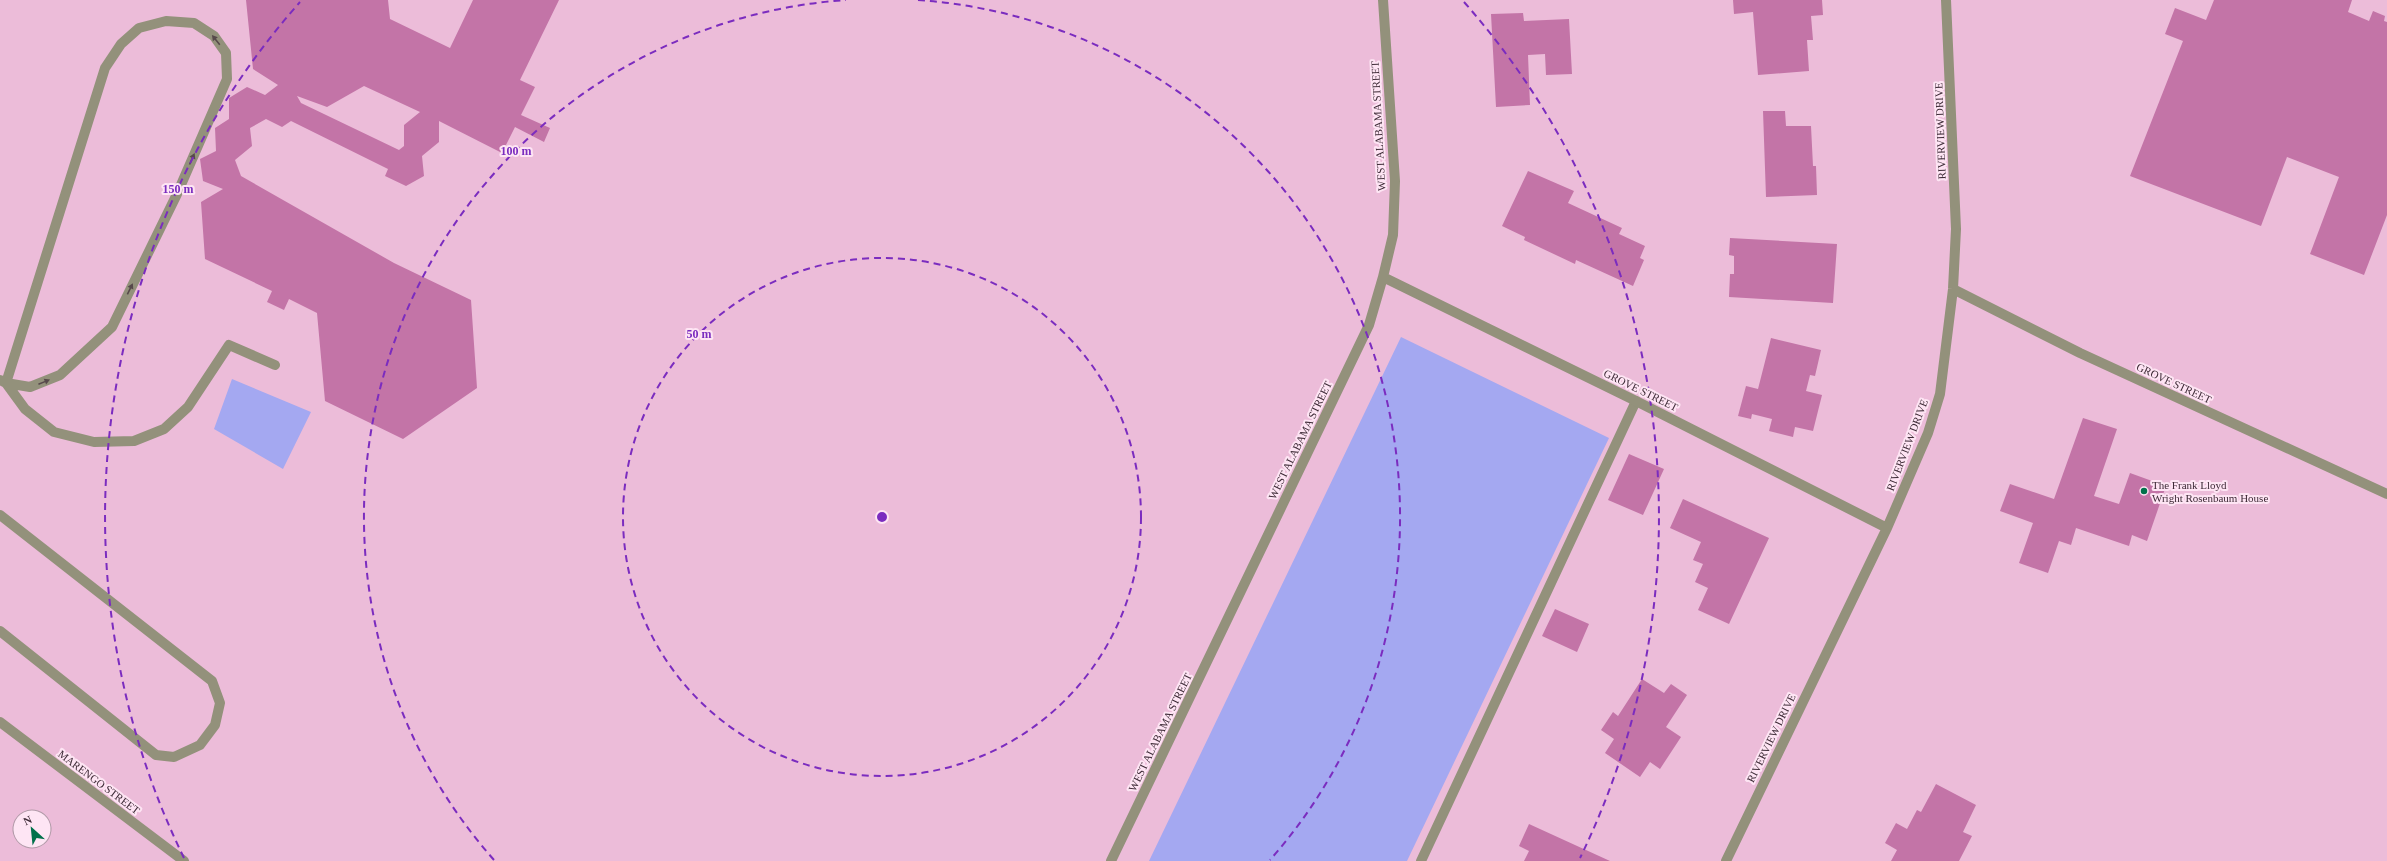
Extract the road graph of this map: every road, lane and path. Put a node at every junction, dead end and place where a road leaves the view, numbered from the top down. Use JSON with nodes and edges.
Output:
{"nodes":[{"id":1,"x":1383,"y":0,"type":"edge"},
{"id":2,"x":1946,"y":0,"type":"edge"},
{"id":3,"x":1383,"y":278,"type":"junction"},
{"id":4,"x":1953,"y":290,"type":"junction"},
{"id":5,"x":275,"y":366,"type":"dead end"},
{"id":6,"x":3,"y":382,"type":"edge"},
{"id":7,"x":1636,"y":401,"type":"junction"},
{"id":8,"x":2387,"y":494,"type":"edge"},
{"id":9,"x":0,"y":515,"type":"edge"},
{"id":10,"x":1887,"y":528,"type":"junction"},
{"id":11,"x":0,"y":631,"type":"edge"},
{"id":12,"x":0,"y":722,"type":"edge"},
{"id":13,"x":184,"y":861,"type":"edge"},
{"id":14,"x":1111,"y":861,"type":"edge"},
{"id":15,"x":1421,"y":861,"type":"edge"},
{"id":16,"x":1726,"y":861,"type":"edge"}],
"edges":[{"from":1,"to":3,"type":"street","name":"WEST ALABAMA STREET"},
{"from":2,"to":4,"type":"street","name":"RIVERVIEW DRIVE"},
{"from":3,"to":7,"type":"street","name":"GROVE STREET"},
{"from":3,"to":14,"type":"street","name":"WEST ALABAMA STREET"},
{"from":4,"to":8,"type":"street","name":"GROVE STREET"},
{"from":4,"to":10,"type":"street","name":"RIVERVIEW DRIVE"},
{"from":5,"to":6,"type":"street"},
{"from":6,"to":6,"type":"street","one_way":true},
{"from":7,"to":10,"type":"street","name":"GROVE STREET"},
{"from":7,"to":15,"type":"street"},
{"from":9,"to":11,"type":"street"},
{"from":10,"to":16,"type":"street","name":"RIVERVIEW DRIVE"},
{"from":12,"to":13,"type":"street","name":"MARENGO STREET"}]}
